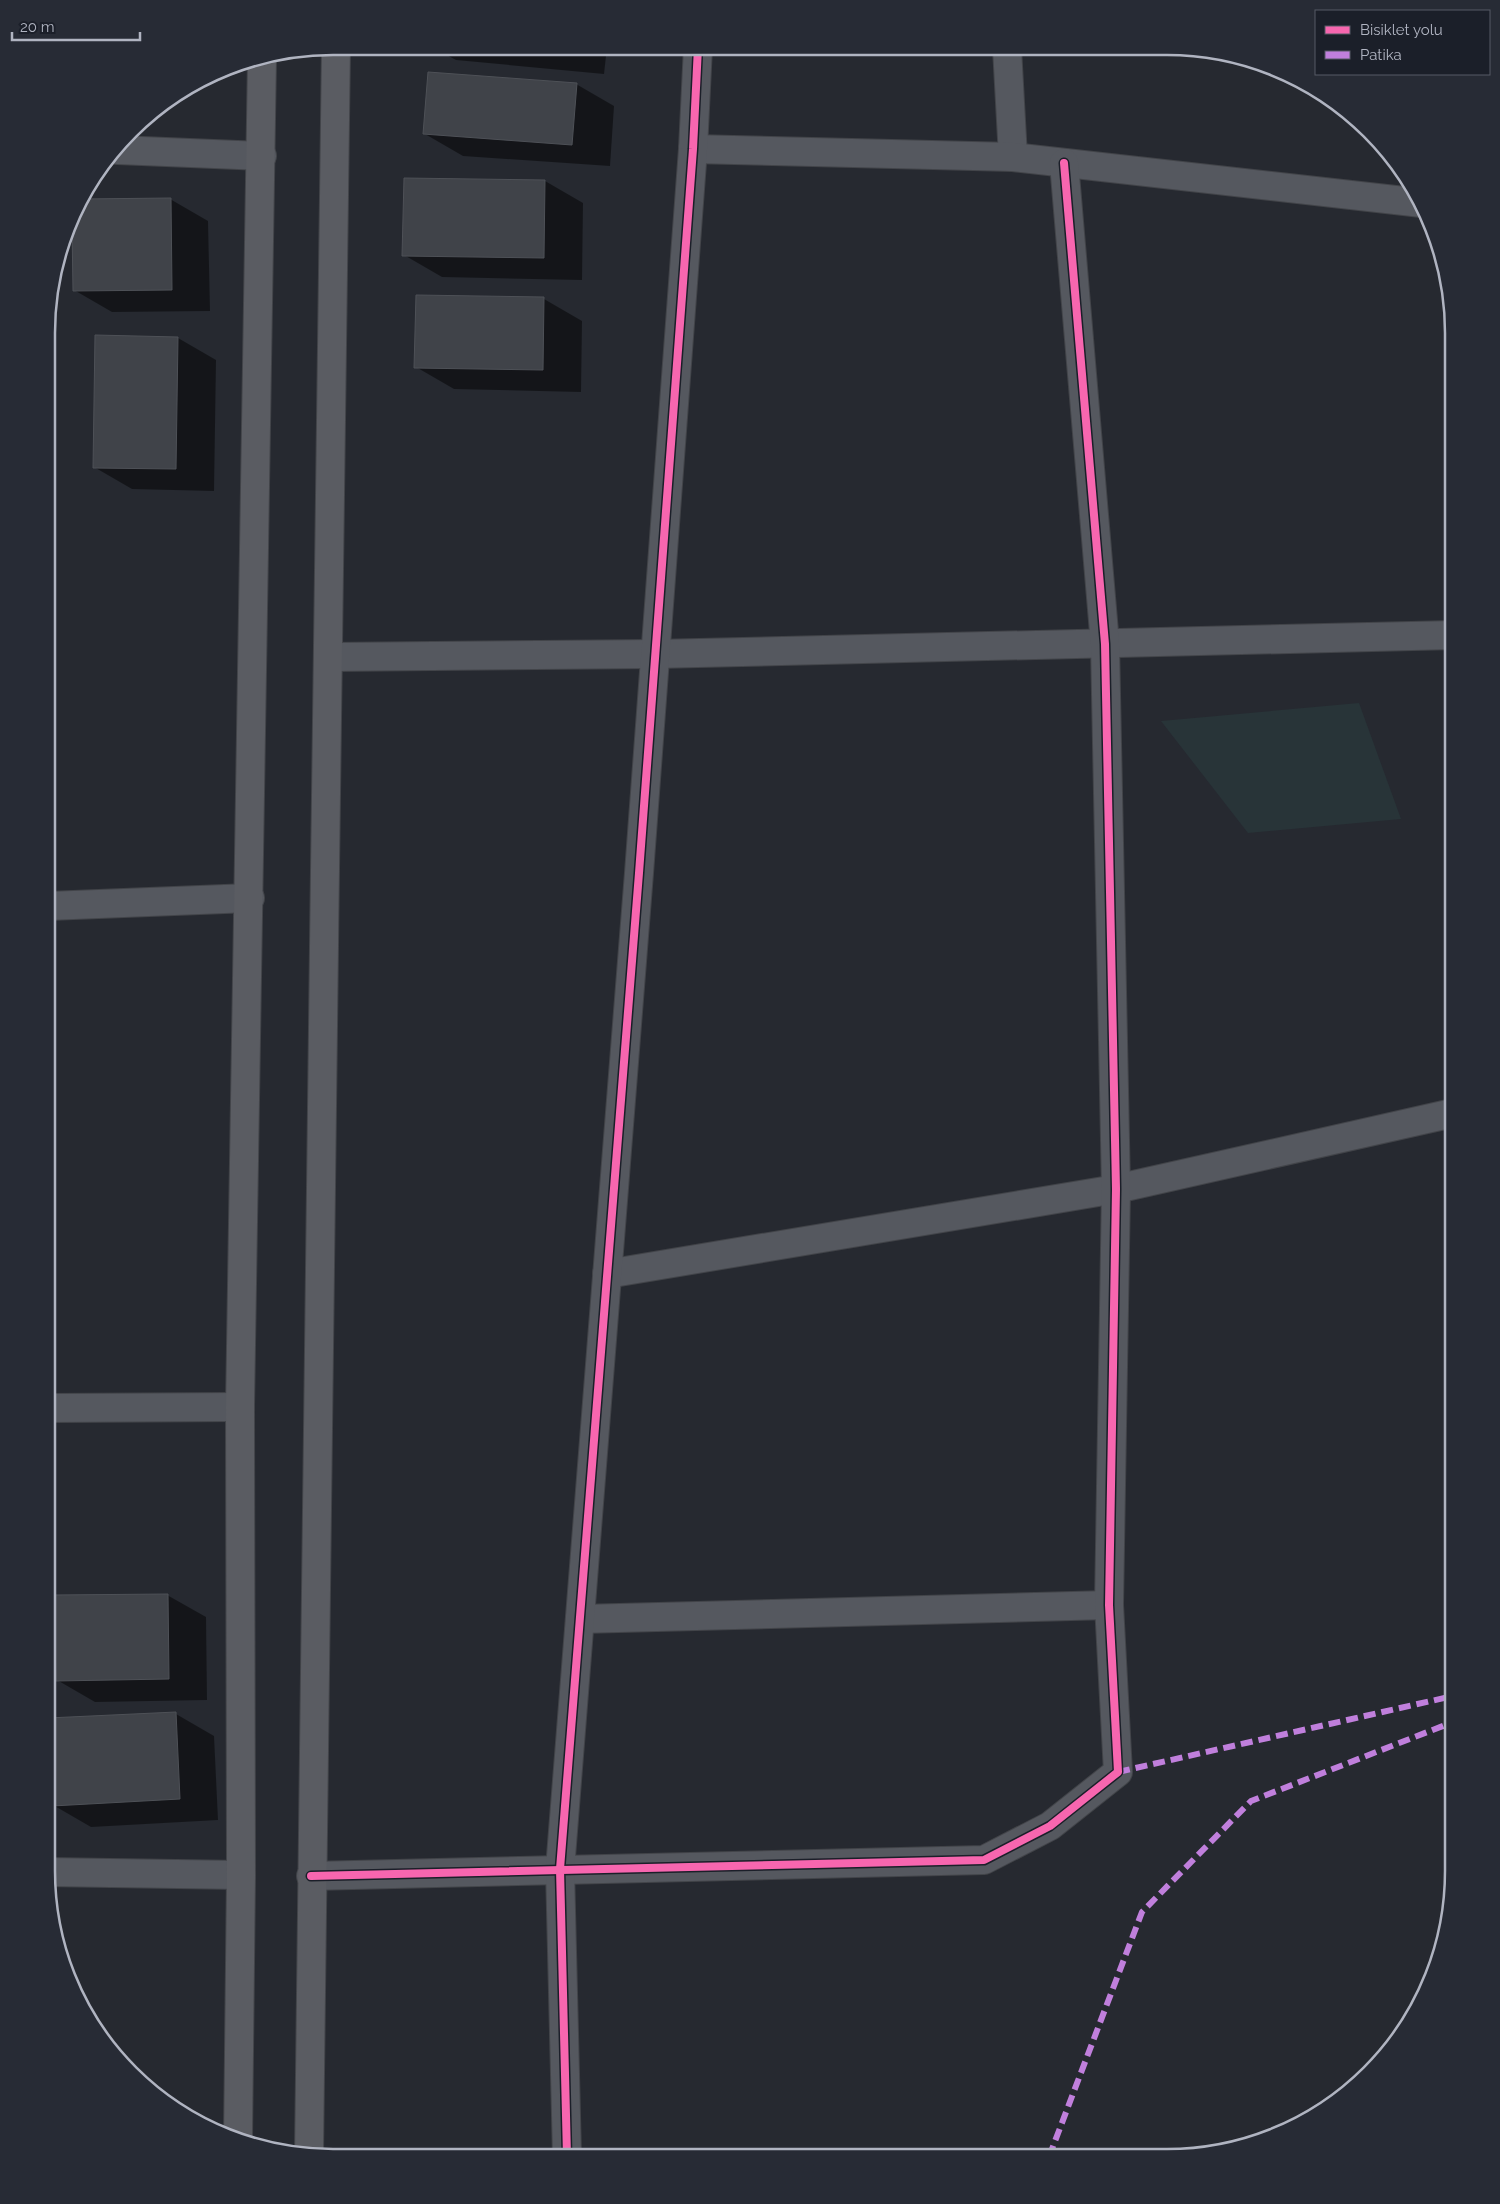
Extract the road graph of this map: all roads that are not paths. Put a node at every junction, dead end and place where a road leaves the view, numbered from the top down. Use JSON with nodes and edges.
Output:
{"nodes":[{"id":1,"x":336,"y":55,"type":"edge"},
{"id":2,"x":698,"y":55,"type":"edge"},
{"id":3,"x":1007,"y":55,"type":"edge"},
{"id":4,"x":262,"y":64,"type":"edge"},
{"id":5,"x":693,"y":149,"type":"junction"},
{"id":6,"x":124,"y":150,"type":"edge"},
{"id":7,"x":262,"y":156,"type":"junction"},
{"id":8,"x":1013,"y":157,"type":"junction"},
{"id":9,"x":1064,"y":163,"type":"junction"},
{"id":10,"x":1412,"y":202,"type":"edge"},
{"id":11,"x":1445,"y":635,"type":"edge"},
{"id":12,"x":1105,"y":644,"type":"junction"},
{"id":13,"x":655,"y":654,"type":"junction"},
{"id":14,"x":329,"y":657,"type":"junction"},
{"id":15,"x":250,"y":898,"type":"junction"},
{"id":16,"x":55,"y":906,"type":"edge"},
{"id":17,"x":1445,"y":1115,"type":"edge"},
{"id":18,"x":1116,"y":1189,"type":"junction"},
{"id":19,"x":607,"y":1274,"type":"junction"},
{"id":20,"x":240,"y":1407,"type":"junction"},
{"id":21,"x":55,"y":1408,"type":"edge"},
{"id":22,"x":1109,"y":1605,"type":"junction"},
{"id":23,"x":580,"y":1618,"type":"junction"},
{"id":24,"x":560,"y":1869,"type":"junction"},
{"id":25,"x":55,"y":1872,"type":"edge"},
{"id":26,"x":241,"y":1875,"type":"junction"},
{"id":27,"x":311,"y":1876,"type":"junction"},
{"id":28,"x":238,"y":2132,"type":"edge"},
{"id":29,"x":309,"y":2148,"type":"edge"},
{"id":30,"x":567,"y":2149,"type":"edge"}],
"edges":[{"from":1,"to":14,"type":"main road"},
{"from":2,"to":5,"type":"street"},
{"from":3,"to":8,"type":"street"},
{"from":4,"to":7,"type":"main road"},
{"from":5,"to":8,"type":"street"},
{"from":5,"to":13,"type":"street"},
{"from":6,"to":7,"type":"street"},
{"from":7,"to":15,"type":"main road"},
{"from":8,"to":9,"type":"street"},
{"from":9,"to":10,"type":"street"},
{"from":9,"to":12,"type":"street"},
{"from":11,"to":12,"type":"street"},
{"from":12,"to":13,"type":"street"},
{"from":12,"to":18,"type":"street"},
{"from":13,"to":14,"type":"street"},
{"from":13,"to":19,"type":"street"},
{"from":14,"to":27,"type":"main road"},
{"from":15,"to":16,"type":"street"},
{"from":15,"to":20,"type":"main road"},
{"from":17,"to":18,"type":"street"},
{"from":18,"to":19,"type":"street"},
{"from":18,"to":22,"type":"street"},
{"from":19,"to":23,"type":"street"},
{"from":20,"to":21,"type":"street"},
{"from":20,"to":26,"type":"main road"},
{"from":22,"to":23,"type":"street"},
{"from":22,"to":24,"type":"street"},
{"from":23,"to":24,"type":"street"},
{"from":24,"to":27,"type":"street"},
{"from":24,"to":30,"type":"street"},
{"from":25,"to":26,"type":"street"},
{"from":26,"to":28,"type":"main road"},
{"from":27,"to":29,"type":"main road"}]}
